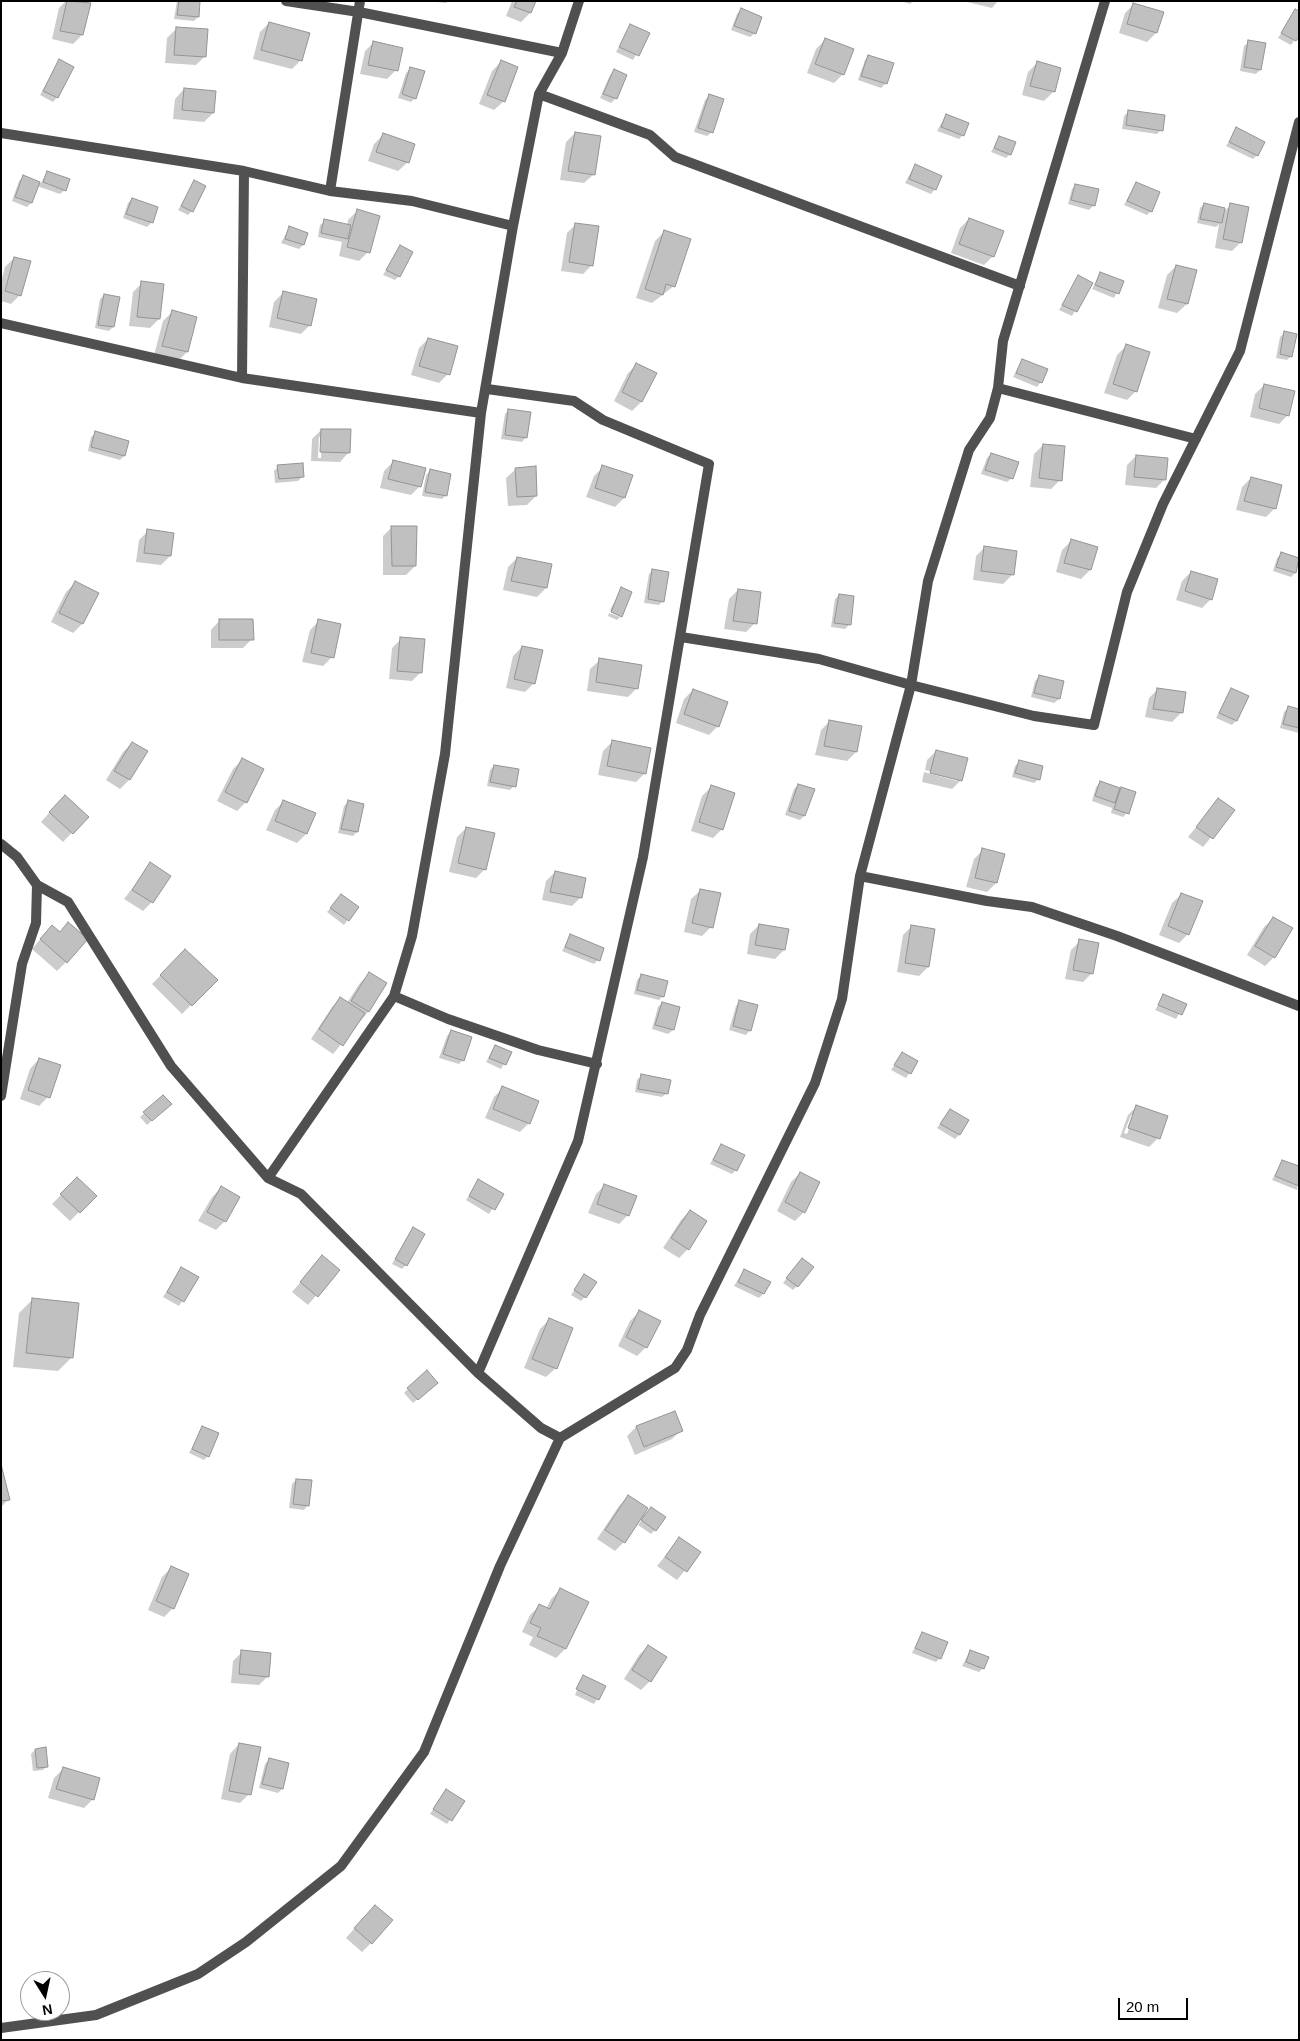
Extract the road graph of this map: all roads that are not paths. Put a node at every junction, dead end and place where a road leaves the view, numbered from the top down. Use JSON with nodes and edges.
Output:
{"nodes":[{"id":1,"x":286,"y":1,"type":"edge"},
{"id":2,"x":579,"y":1,"type":"edge"},
{"id":3,"x":1105,"y":1,"type":"edge"},
{"id":4,"x":360,"y":7,"type":"edge"},
{"id":5,"x":562,"y":53,"type":"junction"},
{"id":6,"x":539,"y":94,"type":"junction"},
{"id":7,"x":1299,"y":122,"type":"edge"},
{"id":8,"x":1,"y":133,"type":"edge"},
{"id":9,"x":244,"y":171,"type":"junction"},
{"id":10,"x":330,"y":191,"type":"junction"},
{"id":11,"x":513,"y":226,"type":"junction"},
{"id":12,"x":1020,"y":286,"type":"junction"},
{"id":13,"x":1,"y":323,"type":"edge"},
{"id":14,"x":242,"y":378,"type":"junction"},
{"id":15,"x":998,"y":388,"type":"junction"},
{"id":16,"x":486,"y":389,"type":"junction"},
{"id":17,"x":482,"y":414,"type":"junction"},
{"id":18,"x":1196,"y":439,"type":"junction"},
{"id":19,"x":681,"y":638,"type":"junction"},
{"id":20,"x":911,"y":685,"type":"junction"},
{"id":21,"x":1,"y":844,"type":"edge"},
{"id":22,"x":860,"y":876,"type":"junction"},
{"id":23,"x":37,"y":885,"type":"junction"},
{"id":24,"x":394,"y":996,"type":"junction"},
{"id":25,"x":1299,"y":1006,"type":"edge"},
{"id":26,"x":596,"y":1064,"type":"junction"},
{"id":27,"x":1,"y":1096,"type":"edge"},
{"id":28,"x":268,"y":1178,"type":"junction"},
{"id":29,"x":478,"y":1373,"type":"junction"},
{"id":30,"x":560,"y":1438,"type":"junction"},
{"id":31,"x":1,"y":2028,"type":"edge"}],
"edges":[{"from":1,"to":4,"type":"street"},
{"from":2,"to":5,"type":"street"},
{"from":3,"to":12,"type":"street"},
{"from":4,"to":5,"type":"street"},
{"from":4,"to":10,"type":"street"},
{"from":5,"to":6,"type":"street"},
{"from":6,"to":11,"type":"street"},
{"from":6,"to":12,"type":"street"},
{"from":7,"to":18,"type":"street"},
{"from":8,"to":9,"type":"street"},
{"from":9,"to":10,"type":"street"},
{"from":9,"to":14,"type":"street"},
{"from":10,"to":11,"type":"street"},
{"from":11,"to":16,"type":"street"},
{"from":12,"to":15,"type":"street"},
{"from":13,"to":14,"type":"street"},
{"from":14,"to":17,"type":"street"},
{"from":15,"to":18,"type":"street"},
{"from":15,"to":20,"type":"street"},
{"from":16,"to":17,"type":"street"},
{"from":16,"to":19,"type":"street"},
{"from":17,"to":24,"type":"street"},
{"from":18,"to":20,"type":"street"},
{"from":19,"to":20,"type":"street"},
{"from":19,"to":26,"type":"street"},
{"from":20,"to":22,"type":"street"},
{"from":21,"to":23,"type":"street"},
{"from":22,"to":25,"type":"street"},
{"from":22,"to":30,"type":"street"},
{"from":23,"to":27,"type":"street"},
{"from":23,"to":28,"type":"street"},
{"from":24,"to":26,"type":"street"},
{"from":24,"to":28,"type":"street"},
{"from":26,"to":29,"type":"street"},
{"from":28,"to":29,"type":"street"},
{"from":29,"to":30,"type":"street"},
{"from":30,"to":31,"type":"street"}]}
